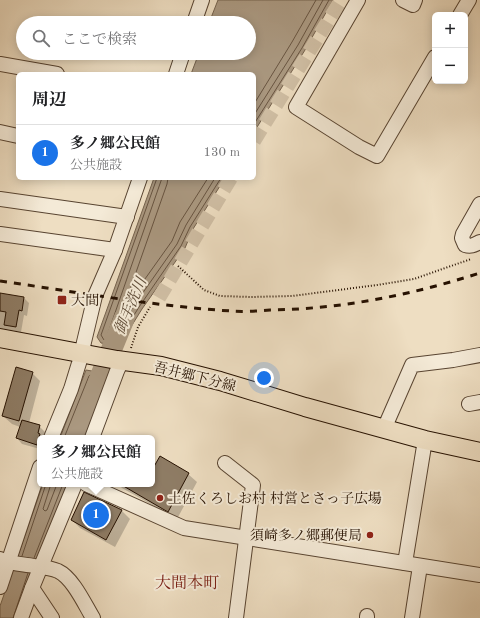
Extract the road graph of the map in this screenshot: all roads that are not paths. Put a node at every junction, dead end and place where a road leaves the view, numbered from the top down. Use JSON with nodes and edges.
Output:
{"nodes":[{"id":1,"x":202,"y":0,"type":"edge"},
{"id":2,"x":358,"y":0,"type":"edge"},
{"id":3,"x":403,"y":0,"type":"edge"},
{"id":4,"x":415,"y":0,"type":"edge"},
{"id":5,"x":469,"y":0,"type":"edge"},
{"id":6,"x":462,"y":12,"type":"edge"},
{"id":7,"x":196,"y":16,"type":"edge"},
{"id":8,"x":181,"y":60,"type":"edge"},
{"id":9,"x":432,"y":62,"type":"edge"},
{"id":10,"x":0,"y":64,"type":"edge"},
{"id":11,"x":46,"y":72,"type":"edge"},
{"id":12,"x":177,"y":72,"type":"edge"},
{"id":13,"x":0,"y":132,"type":"edge"},
{"id":14,"x":16,"y":136,"type":"edge"},
{"id":15,"x":139,"y":180,"type":"edge"},
{"id":16,"x":0,"y":199,"type":"edge"},
{"id":17,"x":480,"y":204,"type":"edge"},
{"id":18,"x":127,"y":217,"type":"junction"},
{"id":19,"x":0,"y":234,"type":"edge"},
{"id":20,"x":480,"y":242,"type":"edge"},
{"id":21,"x":115,"y":250,"type":"junction"},
{"id":22,"x":0,"y":338,"type":"edge"},
{"id":23,"x":84,"y":354,"type":"junction"},
{"id":24,"x":480,"y":355,"type":"edge"},
{"id":25,"x":123,"y":357,"type":"junction"},
{"id":26,"x":384,"y":429,"type":"junction"},
{"id":27,"x":52,"y":435,"type":"edge"},
{"id":28,"x":93,"y":435,"type":"edge"},
{"id":29,"x":426,"y":440,"type":"junction"},
{"id":30,"x":480,"y":452,"type":"edge"},
{"id":31,"x":225,"y":463,"type":"dead end"},
{"id":32,"x":37,"y":476,"type":"edge"},
{"id":33,"x":74,"y":487,"type":"edge"},
{"id":34,"x":93,"y":487,"type":"edge"},
{"id":35,"x":247,"y":538,"type":"junction"},
{"id":36,"x":8,"y":561,"type":"edge"},
{"id":37,"x":405,"y":563,"type":"junction"},
{"id":38,"x":420,"y":566,"type":"junction"},
{"id":39,"x":39,"y":567,"type":"junction"},
{"id":40,"x":480,"y":575,"type":"edge"},
{"id":41,"x":0,"y":587,"type":"edge"},
{"id":42,"x":32,"y":588,"type":"junction"},
{"id":43,"x":21,"y":618,"type":"edge"},
{"id":44,"x":52,"y":618,"type":"edge"},
{"id":45,"x":94,"y":618,"type":"edge"},
{"id":46,"x":236,"y":618,"type":"edge"},
{"id":47,"x":412,"y":618,"type":"edge"}],
"edges":[{"from":1,"to":7,"type":"street"},
{"from":2,"to":9,"type":"street"},
{"from":3,"to":4,"type":"street"},
{"from":5,"to":6,"type":"street"},
{"from":8,"to":12,"type":"street"},
{"from":10,"to":11,"type":"street"},
{"from":13,"to":14,"type":"street"},
{"from":15,"to":18,"type":"street"},
{"from":16,"to":18,"type":"street"},
{"from":17,"to":20,"type":"street"},
{"from":18,"to":21,"type":"street"},
{"from":19,"to":21,"type":"street"},
{"from":21,"to":23,"type":"street"},
{"from":22,"to":23,"type":"main road","name":"吾井郷下分線"},
{"from":23,"to":25,"type":"main road","name":"吾井郷下分線"},
{"from":23,"to":27,"type":"street"},
{"from":24,"to":26,"type":"street"},
{"from":25,"to":26,"type":"main road","name":"吾井郷下分線"},
{"from":25,"to":28,"type":"street"},
{"from":26,"to":29,"type":"main road","name":"吾井郷下分線"},
{"from":29,"to":30,"type":"main road","name":"吾井郷下分線"},
{"from":29,"to":37,"type":"street"},
{"from":31,"to":35,"type":"street"},
{"from":32,"to":36,"type":"street"},
{"from":33,"to":39,"type":"street"},
{"from":34,"to":35,"type":"street"},
{"from":35,"to":37,"type":"street"},
{"from":35,"to":46,"type":"street"},
{"from":36,"to":39,"type":"street"},
{"from":36,"to":41,"type":"street"},
{"from":37,"to":38,"type":"street"},
{"from":38,"to":40,"type":"street"},
{"from":38,"to":47,"type":"street"},
{"from":39,"to":42,"type":"street"},
{"from":39,"to":45,"type":"street"},
{"from":42,"to":43,"type":"street"},
{"from":42,"to":44,"type":"street"}]}
